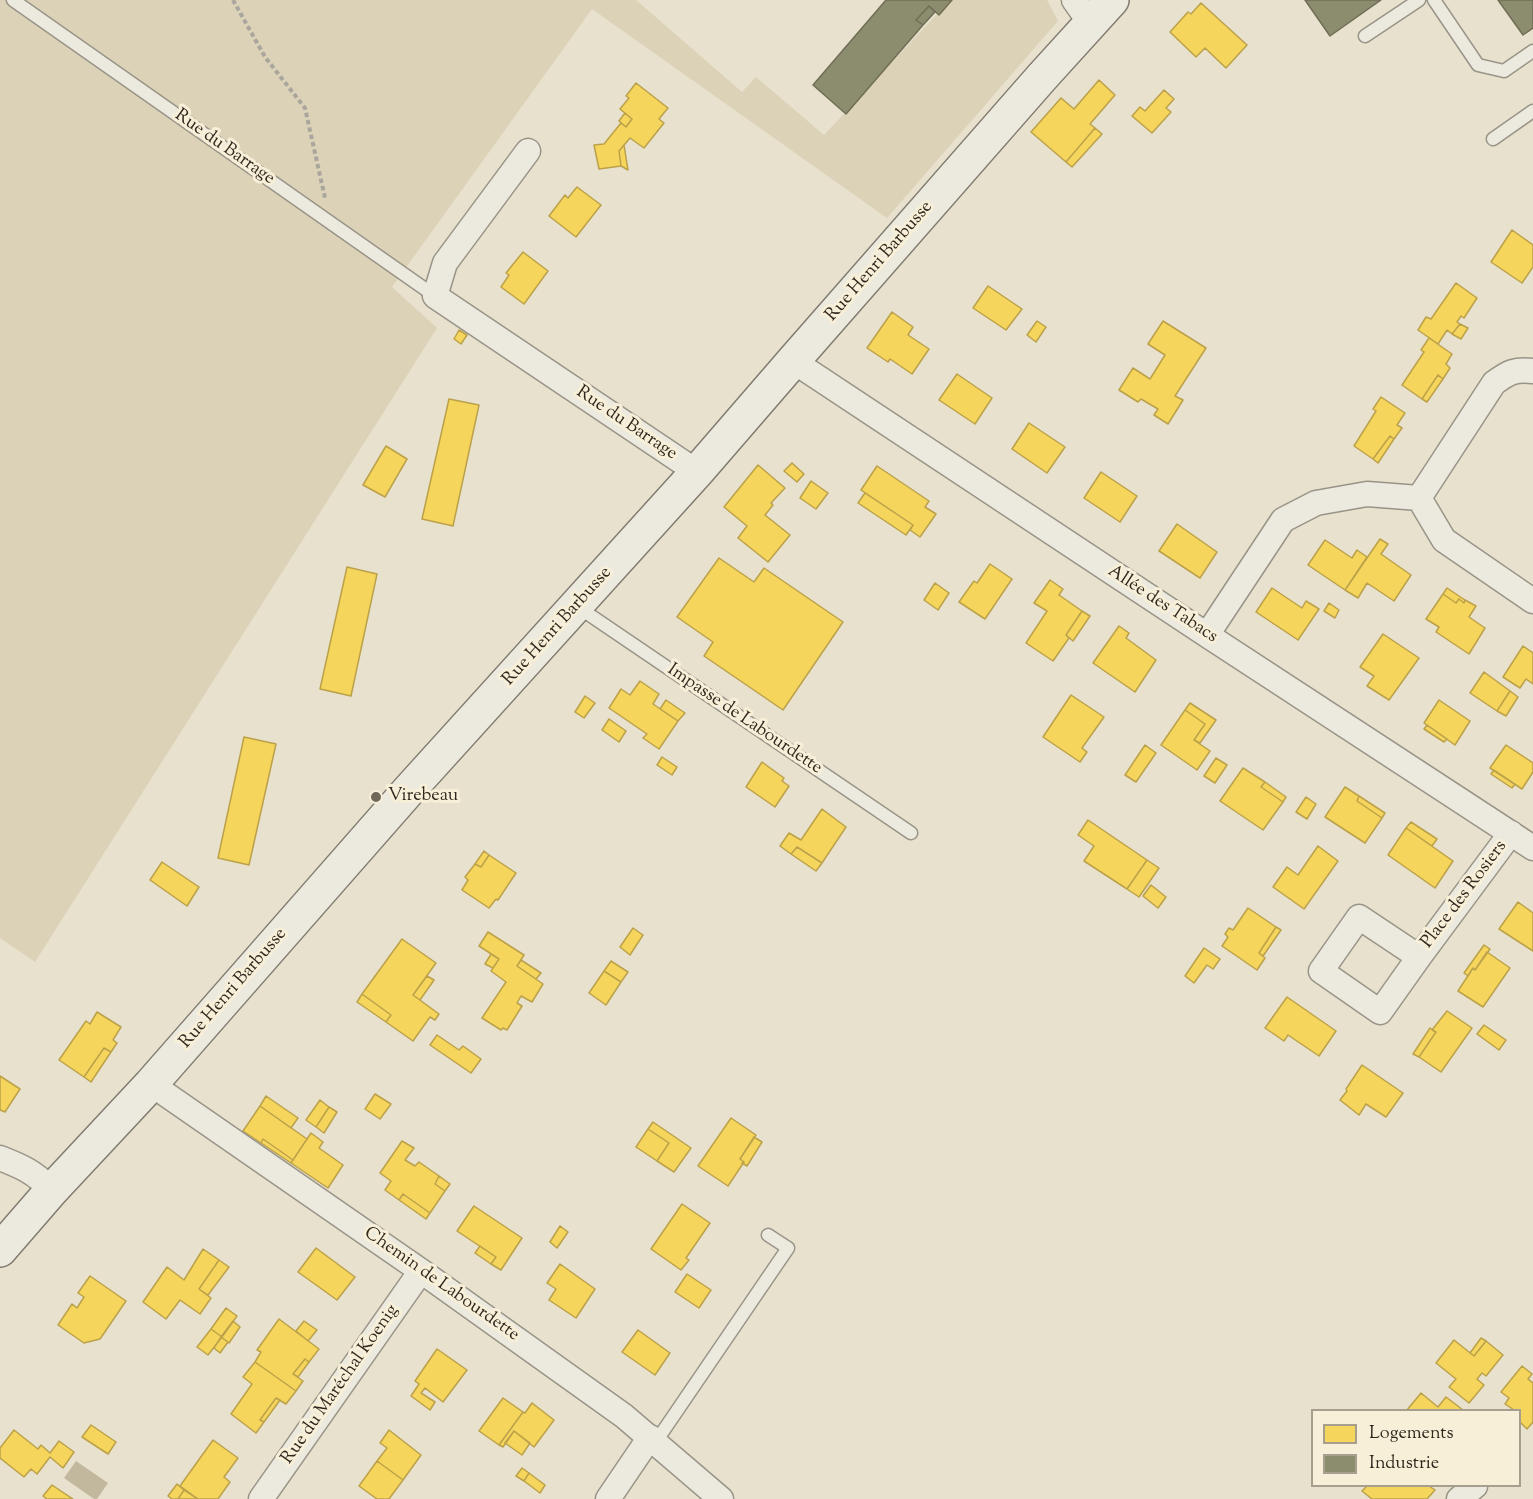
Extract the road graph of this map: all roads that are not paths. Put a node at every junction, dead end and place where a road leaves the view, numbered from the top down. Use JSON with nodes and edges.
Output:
{"nodes":[{"id":1,"x":13,"y":0,"type":"edge"},
{"id":2,"x":1419,"y":0,"type":"edge"},
{"id":3,"x":1434,"y":0,"type":"edge"},
{"id":4,"x":1093,"y":8,"type":"edge"},
{"id":5,"x":1365,"y":36,"type":"dead end"},
{"id":6,"x":1531,"y":57,"type":"edge"},
{"id":7,"x":1533,"y":111,"type":"edge"},
{"id":8,"x":1493,"y":139,"type":"dead end"},
{"id":9,"x":528,"y":151,"type":"dead end"},
{"id":10,"x":435,"y":296,"type":"junction"},
{"id":11,"x":793,"y":361,"type":"junction"},
{"id":12,"x":1533,"y":371,"type":"edge"},
{"id":13,"x":697,"y":472,"type":"junction"},
{"id":14,"x":1419,"y":498,"type":"junction"},
{"id":15,"x":1533,"y":601,"type":"edge"},
{"id":16,"x":577,"y":606,"type":"junction"},
{"id":17,"x":1207,"y":635,"type":"junction"},
{"id":18,"x":910,"y":833,"type":"dead end"},
{"id":19,"x":1511,"y":833,"type":"junction"},
{"id":20,"x":1533,"y":848,"type":"edge"},
{"id":21,"x":1419,"y":957,"type":"dead end"},
{"id":22,"x":151,"y":1084,"type":"junction"},
{"id":23,"x":0,"y":1158,"type":"edge"},
{"id":24,"x":52,"y":1190,"type":"junction"},
{"id":25,"x":768,"y":1235,"type":"dead end"},
{"id":26,"x":0,"y":1250,"type":"edge"},
{"id":27,"x":421,"y":1271,"type":"junction"},
{"id":28,"x":653,"y":1440,"type":"junction"},
{"id":29,"x":1473,"y":1487,"type":"edge"},
{"id":30,"x":261,"y":1499,"type":"edge"},
{"id":31,"x":608,"y":1499,"type":"edge"},
{"id":32,"x":721,"y":1499,"type":"edge"},
{"id":33,"x":1460,"y":1499,"type":"edge"}],
"edges":[{"from":1,"to":10,"type":"lane","name":"Rue du Barrage"},
{"from":2,"to":5,"type":"lane"},
{"from":3,"to":6,"type":"lane"},
{"from":4,"to":11,"type":"main road","name":"Rue Henri Barbusse"},
{"from":7,"to":8,"type":"lane"},
{"from":9,"to":10,"type":"street"},
{"from":10,"to":13,"type":"street","name":"Rue du Barrage"},
{"from":11,"to":13,"type":"main road","name":"Rue Henri Barbusse"},
{"from":11,"to":17,"type":"street","name":"Allée des Tabacs"},
{"from":12,"to":14,"type":"street"},
{"from":13,"to":16,"type":"main road","name":"Rue Henri Barbusse"},
{"from":14,"to":15,"type":"street"},
{"from":14,"to":17,"type":"street"},
{"from":16,"to":18,"type":"lane","name":"Impasse de Labourdette"},
{"from":16,"to":22,"type":"main road","name":"Rue Henri Barbusse"},
{"from":17,"to":19,"type":"street","name":"Allée des Tabacs"},
{"from":19,"to":20,"type":"street","name":"Allée des Tabacs"},
{"from":19,"to":21,"type":"street","name":"Place des Rosiers"},
{"from":22,"to":24,"type":"main road","name":"Rue Henri Barbusse"},
{"from":22,"to":27,"type":"street","name":"Chemin de Labourdette"},
{"from":23,"to":24,"type":"street"},
{"from":24,"to":26,"type":"main road","name":"Rue Henri Barbusse"},
{"from":25,"to":28,"type":"lane"},
{"from":27,"to":28,"type":"street","name":"Chemin de Labourdette"},
{"from":27,"to":30,"type":"street","name":"Rue du Maréchal Koenig"},
{"from":28,"to":31,"type":"street"},
{"from":28,"to":32,"type":"street","name":"Chemin de Labourdette"},
{"from":29,"to":33,"type":"street"}]}
